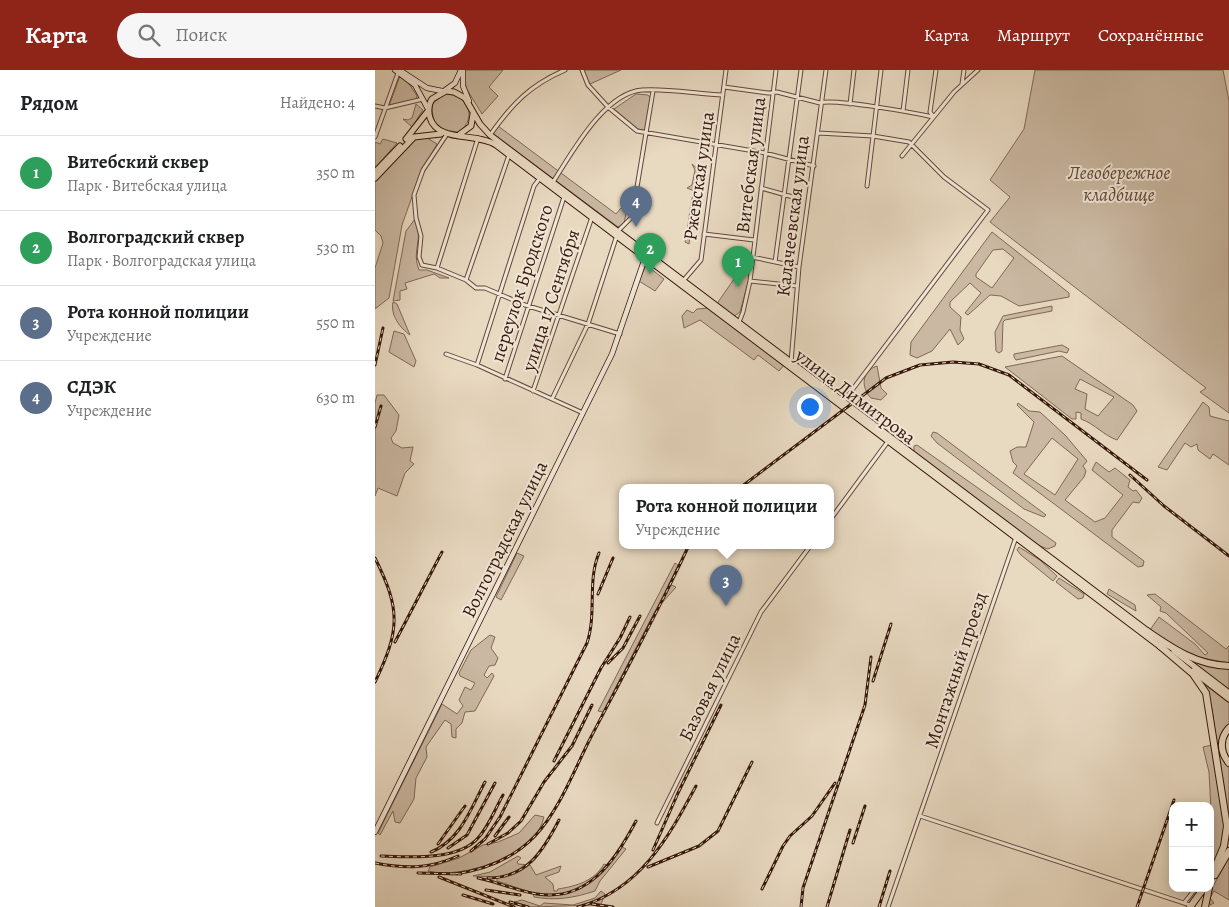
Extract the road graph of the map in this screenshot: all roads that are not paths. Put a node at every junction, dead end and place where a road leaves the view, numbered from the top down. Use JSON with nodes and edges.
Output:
{"nodes":[{"id":1,"x":462,"y":70,"type":"edge"},
{"id":2,"x":565,"y":70,"type":"edge"},
{"id":3,"x":582,"y":70,"type":"edge"},
{"id":4,"x":725,"y":70,"type":"edge"},
{"id":5,"x":777,"y":70,"type":"edge"},
{"id":6,"x":801,"y":70,"type":"edge"},
{"id":7,"x":826,"y":70,"type":"edge"},
{"id":8,"x":854,"y":70,"type":"edge"},
{"id":9,"x":881,"y":70,"type":"edge"},
{"id":10,"x":909,"y":70,"type":"edge"},
{"id":11,"x":936,"y":70,"type":"edge"},
{"id":12,"x":964,"y":70,"type":"edge"},
{"id":13,"x":978,"y":70,"type":"edge"},
{"id":14,"x":398,"y":71,"type":"edge"},
{"id":15,"x":962,"y":85,"type":"junction"},
{"id":16,"x":724,"y":87,"type":"junction"},
{"id":17,"x":443,"y":91,"type":"junction"},
{"id":18,"x":653,"y":91,"type":"junction"},
{"id":19,"x":773,"y":93,"type":"junction"},
{"id":20,"x":723,"y":95,"type":"junction"},
{"id":21,"x":797,"y":97,"type":"junction"},
{"id":22,"x":423,"y":99,"type":"junction"},
{"id":23,"x":822,"y":102,"type":"junction"},
{"id":24,"x":850,"y":104,"type":"junction"},
{"id":25,"x":375,"y":106,"type":"edge"},
{"id":26,"x":608,"y":107,"type":"junction"},
{"id":27,"x":385,"y":108,"type":"junction"},
{"id":28,"x":877,"y":108,"type":"junction"},
{"id":29,"x":471,"y":109,"type":"junction"},
{"id":30,"x":428,"y":110,"type":"junction"},
{"id":31,"x":903,"y":111,"type":"junction"},
{"id":32,"x":933,"y":116,"type":"junction"},
{"id":33,"x":645,"y":132,"type":"junction"},
{"id":34,"x":818,"y":133,"type":"junction"},
{"id":35,"x":447,"y":134,"type":"junction"},
{"id":36,"x":456,"y":135,"type":"junction"},
{"id":37,"x":490,"y":135,"type":"junction"},
{"id":38,"x":375,"y":136,"type":"edge"},
{"id":39,"x":873,"y":136,"type":"junction"},
{"id":40,"x":478,"y":138,"type":"junction"},
{"id":41,"x":717,"y":144,"type":"junction"},
{"id":42,"x":911,"y":144,"type":"junction"},
{"id":43,"x":765,"y":153,"type":"junction"},
{"id":44,"x":509,"y":154,"type":"junction"},
{"id":45,"x":902,"y":156,"type":"dead end"},
{"id":46,"x":789,"y":159,"type":"junction"},
{"id":47,"x":814,"y":166,"type":"junction"},
{"id":48,"x":375,"y":172,"type":"edge"},
{"id":49,"x":375,"y":178,"type":"edge"},
{"id":50,"x":540,"y":178,"type":"junction"},
{"id":51,"x":553,"y":182,"type":"junction"},
{"id":52,"x":867,"y":186,"type":"dead end"},
{"id":53,"x":761,"y":188,"type":"junction"},
{"id":54,"x":784,"y":194,"type":"junction"},
{"id":55,"x":565,"y":196,"type":"junction"},
{"id":56,"x":799,"y":199,"type":"dead end"},
{"id":57,"x":592,"y":217,"type":"junction"},
{"id":58,"x":617,"y":233,"type":"junction"},
{"id":59,"x":704,"y":234,"type":"junction"},
{"id":60,"x":754,"y":240,"type":"junction"},
{"id":61,"x":646,"y":255,"type":"junction"},
{"id":62,"x":752,"y":257,"type":"junction"},
{"id":63,"x":775,"y":262,"type":"junction"},
{"id":64,"x":799,"y":267,"type":"junction"},
{"id":65,"x":437,"y":268,"type":"junction"},
{"id":66,"x":467,"y":280,"type":"junction"},
{"id":67,"x":682,"y":281,"type":"junction"},
{"id":68,"x":750,"y":281,"type":"junction"},
{"id":69,"x":797,"y":286,"type":"junction"},
{"id":70,"x":499,"y":294,"type":"junction"},
{"id":71,"x":529,"y":305,"type":"junction"},
{"id":72,"x":559,"y":314,"type":"junction"},
{"id":73,"x":739,"y":322,"type":"junction"},
{"id":74,"x":588,"y":324,"type":"junction"},
{"id":75,"x":620,"y":334,"type":"junction"},
{"id":76,"x":446,"y":354,"type":"dead end"},
{"id":77,"x":790,"y":364,"type":"junction"},
{"id":78,"x":477,"y":366,"type":"junction"},
{"id":79,"x":505,"y":379,"type":"junction"},
{"id":80,"x":533,"y":391,"type":"junction"},
{"id":81,"x":552,"y":399,"type":"junction"},
{"id":82,"x":843,"y":402,"type":"junction"},
{"id":83,"x":583,"y":413,"type":"junction"},
{"id":84,"x":890,"y":439,"type":"junction"},
{"id":85,"x":834,"y":515,"type":"edge"},
{"id":86,"x":1017,"y":535,"type":"junction"},
{"id":87,"x":808,"y":549,"type":"edge"},
{"id":88,"x":1147,"y":631,"type":"junction"},
{"id":89,"x":1160,"y":646,"type":"junction"},
{"id":90,"x":1229,"y":666,"type":"edge"},
{"id":91,"x":1229,"y":693,"type":"edge"},
{"id":92,"x":1229,"y":699,"type":"edge"},
{"id":93,"x":1229,"y":728,"type":"edge"},
{"id":94,"x":1229,"y":763,"type":"edge"},
{"id":95,"x":920,"y":816,"type":"junction"},
{"id":96,"x":657,"y":823,"type":"dead end"},
{"id":97,"x":375,"y":832,"type":"edge"},
{"id":98,"x":1229,"y":841,"type":"edge"},
{"id":99,"x":1229,"y":845,"type":"edge"},
{"id":100,"x":1229,"y":851,"type":"edge"},
{"id":101,"x":1214,"y":873,"type":"edge"},
{"id":102,"x":1214,"y":874,"type":"edge"},
{"id":103,"x":1214,"y":875,"type":"edge"},
{"id":104,"x":1214,"y":876,"type":"edge"},
{"id":105,"x":1194,"y":892,"type":"edge"},
{"id":106,"x":1200,"y":892,"type":"edge"},
{"id":107,"x":1208,"y":892,"type":"edge"},
{"id":108,"x":1189,"y":905,"type":"edge"},
{"id":109,"x":1205,"y":906,"type":"edge"},
{"id":110,"x":888,"y":907,"type":"edge"}],
"edges":[{"from":1,"to":17,"type":"main road"},
{"from":1,"to":29,"type":"main road"},
{"from":2,"to":37,"type":"street"},
{"from":3,"to":26,"type":"street"},
{"from":4,"to":16,"type":"street","name":"Ржевская улица"},
{"from":5,"to":19,"type":"street","name":"Витебская улица"},
{"from":6,"to":21,"type":"street"},
{"from":7,"to":23,"type":"street","name":"Калачеевская улица"},
{"from":8,"to":24,"type":"street"},
{"from":9,"to":28,"type":"street"},
{"from":10,"to":31,"type":"street"},
{"from":11,"to":32,"type":"street"},
{"from":12,"to":15,"type":"street"},
{"from":13,"to":15,"type":"street"},
{"from":14,"to":17,"type":"main road","name":"улица Димитрова"},
{"from":14,"to":22,"type":"main road"},
{"from":14,"to":27,"type":"street"},
{"from":15,"to":32,"type":"street"},
{"from":16,"to":19,"type":"street"},
{"from":16,"to":20,"type":"street","name":"Ржевская улица"},
{"from":17,"to":29,"type":"main road","name":"улица Димитрова"},
{"from":17,"to":30,"type":"main road"},
{"from":18,"to":20,"type":"street"},
{"from":18,"to":26,"type":"street"},
{"from":18,"to":33,"type":"street"},
{"from":19,"to":21,"type":"street"},
{"from":19,"to":43,"type":"street","name":"Витебская улица"},
{"from":20,"to":41,"type":"street","name":"Ржевская улица"},
{"from":21,"to":23,"type":"street"},
{"from":21,"to":46,"type":"street"},
{"from":22,"to":27,"type":"street"},
{"from":22,"to":30,"type":"main road"},
{"from":23,"to":24,"type":"street"},
{"from":23,"to":34,"type":"street","name":"Калачеевская улица"},
{"from":24,"to":28,"type":"street"},
{"from":25,"to":27,"type":"street"},
{"from":26,"to":33,"type":"street"},
{"from":26,"to":51,"type":"street"},
{"from":27,"to":38,"type":"street"},
{"from":28,"to":31,"type":"street"},
{"from":28,"to":39,"type":"street"},
{"from":29,"to":36,"type":"main road"},
{"from":29,"to":37,"type":"main road","name":"улица Димитрова"},
{"from":30,"to":35,"type":"main road"},
{"from":30,"to":48,"type":"main road"},
{"from":31,"to":32,"type":"street"},
{"from":32,"to":42,"type":"street"},
{"from":33,"to":41,"type":"street"},
{"from":33,"to":58,"type":"street"},
{"from":34,"to":39,"type":"street"},
{"from":34,"to":47,"type":"street","name":"Калачеевская улица"},
{"from":35,"to":36,"type":"main road","name":"улица Димитрова"},
{"from":35,"to":49,"type":"main road","name":"улица Димитрова"},
{"from":35,"to":65,"type":"street"},
{"from":36,"to":40,"type":"main road","name":"улица Димитрова"},
{"from":37,"to":51,"type":"main road","name":"улица Димитрова"},
{"from":39,"to":42,"type":"street"},
{"from":39,"to":52,"type":"street"},
{"from":40,"to":44,"type":"main road","name":"улица Димитрова"},
{"from":40,"to":65,"type":"street"},
{"from":41,"to":43,"type":"street"},
{"from":41,"to":59,"type":"street","name":"Ржевская улица"},
{"from":42,"to":45,"type":"street"},
{"from":42,"to":82,"type":"street"},
{"from":43,"to":46,"type":"street"},
{"from":43,"to":53,"type":"street","name":"Витебская улица"},
{"from":44,"to":50,"type":"main road","name":"улица Димитрова"},
{"from":44,"to":66,"type":"street"},
{"from":46,"to":47,"type":"street"},
{"from":46,"to":54,"type":"street"},
{"from":47,"to":64,"type":"street","name":"Калачеевская улица"},
{"from":50,"to":55,"type":"main road","name":"улица Димитрова"},
{"from":50,"to":70,"type":"street"},
{"from":51,"to":58,"type":"main road","name":"улица Димитрова"},
{"from":53,"to":54,"type":"street"},
{"from":53,"to":60,"type":"street","name":"Витебская улица"},
{"from":54,"to":56,"type":"street"},
{"from":54,"to":63,"type":"street"},
{"from":55,"to":57,"type":"main road","name":"улица Димитрова"},
{"from":55,"to":71,"type":"street","name":"переулок Бродского"},
{"from":57,"to":58,"type":"main road","name":"улица Димитрова"},
{"from":57,"to":72,"type":"street","name":"улица 17 Сентября"},
{"from":58,"to":61,"type":"main road","name":"улица Димитрова"},
{"from":58,"to":74,"type":"street"},
{"from":59,"to":60,"type":"street"},
{"from":59,"to":67,"type":"street","name":"Ржевская улица"},
{"from":60,"to":62,"type":"street","name":"Витебская улица"},
{"from":61,"to":67,"type":"main road","name":"улица Димитрова"},
{"from":61,"to":75,"type":"main road","name":"Волгоградская улица"},
{"from":62,"to":63,"type":"street"},
{"from":62,"to":68,"type":"street","name":"Витебская улица"},
{"from":63,"to":64,"type":"street"},
{"from":64,"to":69,"type":"street","name":"Калачеевская улица"},
{"from":65,"to":66,"type":"street"},
{"from":66,"to":70,"type":"street"},
{"from":67,"to":73,"type":"main road","name":"улица Димитрова"},
{"from":67,"to":77,"type":"main road","name":"улица Димитрова"},
{"from":68,"to":69,"type":"street"},
{"from":68,"to":73,"type":"street","name":"Витебская улица"},
{"from":69,"to":77,"type":"street","name":"Калачеевская улица"},
{"from":70,"to":71,"type":"street"},
{"from":70,"to":78,"type":"street"},
{"from":71,"to":72,"type":"street"},
{"from":71,"to":79,"type":"street","name":"переулок Бродского"},
{"from":72,"to":74,"type":"street"},
{"from":72,"to":80,"type":"street","name":"улица 17 Сентября"},
{"from":73,"to":77,"type":"main road","name":"улица Димитрова"},
{"from":74,"to":75,"type":"street"},
{"from":74,"to":81,"type":"street"},
{"from":75,"to":83,"type":"main road","name":"Волгоградская улица"},
{"from":76,"to":78,"type":"street"},
{"from":77,"to":82,"type":"main road","name":"улица Димитрова"},
{"from":77,"to":84,"type":"main road","name":"улица Димитрова"},
{"from":78,"to":79,"type":"street"},
{"from":79,"to":80,"type":"street"},
{"from":80,"to":81,"type":"street"},
{"from":81,"to":83,"type":"street"},
{"from":82,"to":84,"type":"main road","name":"улица Димитрова"},
{"from":83,"to":97,"type":"main road","name":"Волгоградская улица"},
{"from":84,"to":85,"type":"street"},
{"from":84,"to":86,"type":"main road","name":"улица Димитрова"},
{"from":86,"to":88,"type":"main road","name":"улица Димитрова"},
{"from":86,"to":89,"type":"main road","name":"улица Димитрова"},
{"from":86,"to":95,"type":"street","name":"Монтажный проезд"},
{"from":87,"to":96,"type":"street","name":"Базовая улица"},
{"from":88,"to":90,"type":"highway"},
{"from":88,"to":91,"type":"main road","name":"улица Димитрова"},
{"from":89,"to":92,"type":"main road","name":"улица Димитрова"},
{"from":89,"to":101,"type":"highway"},
{"from":93,"to":94,"type":"highway"},
{"from":95,"to":108,"type":"street"},
{"from":95,"to":110,"type":"street","name":"Монтажный проезд"},
{"from":98,"to":102,"type":"highway"},
{"from":99,"to":103,"type":"highway"},
{"from":100,"to":104,"type":"highway"},
{"from":105,"to":108,"type":"street"},
{"from":106,"to":108,"type":"highway"},
{"from":107,"to":109,"type":"highway"},
{"from":108,"to":109,"type":"highway"}]}
